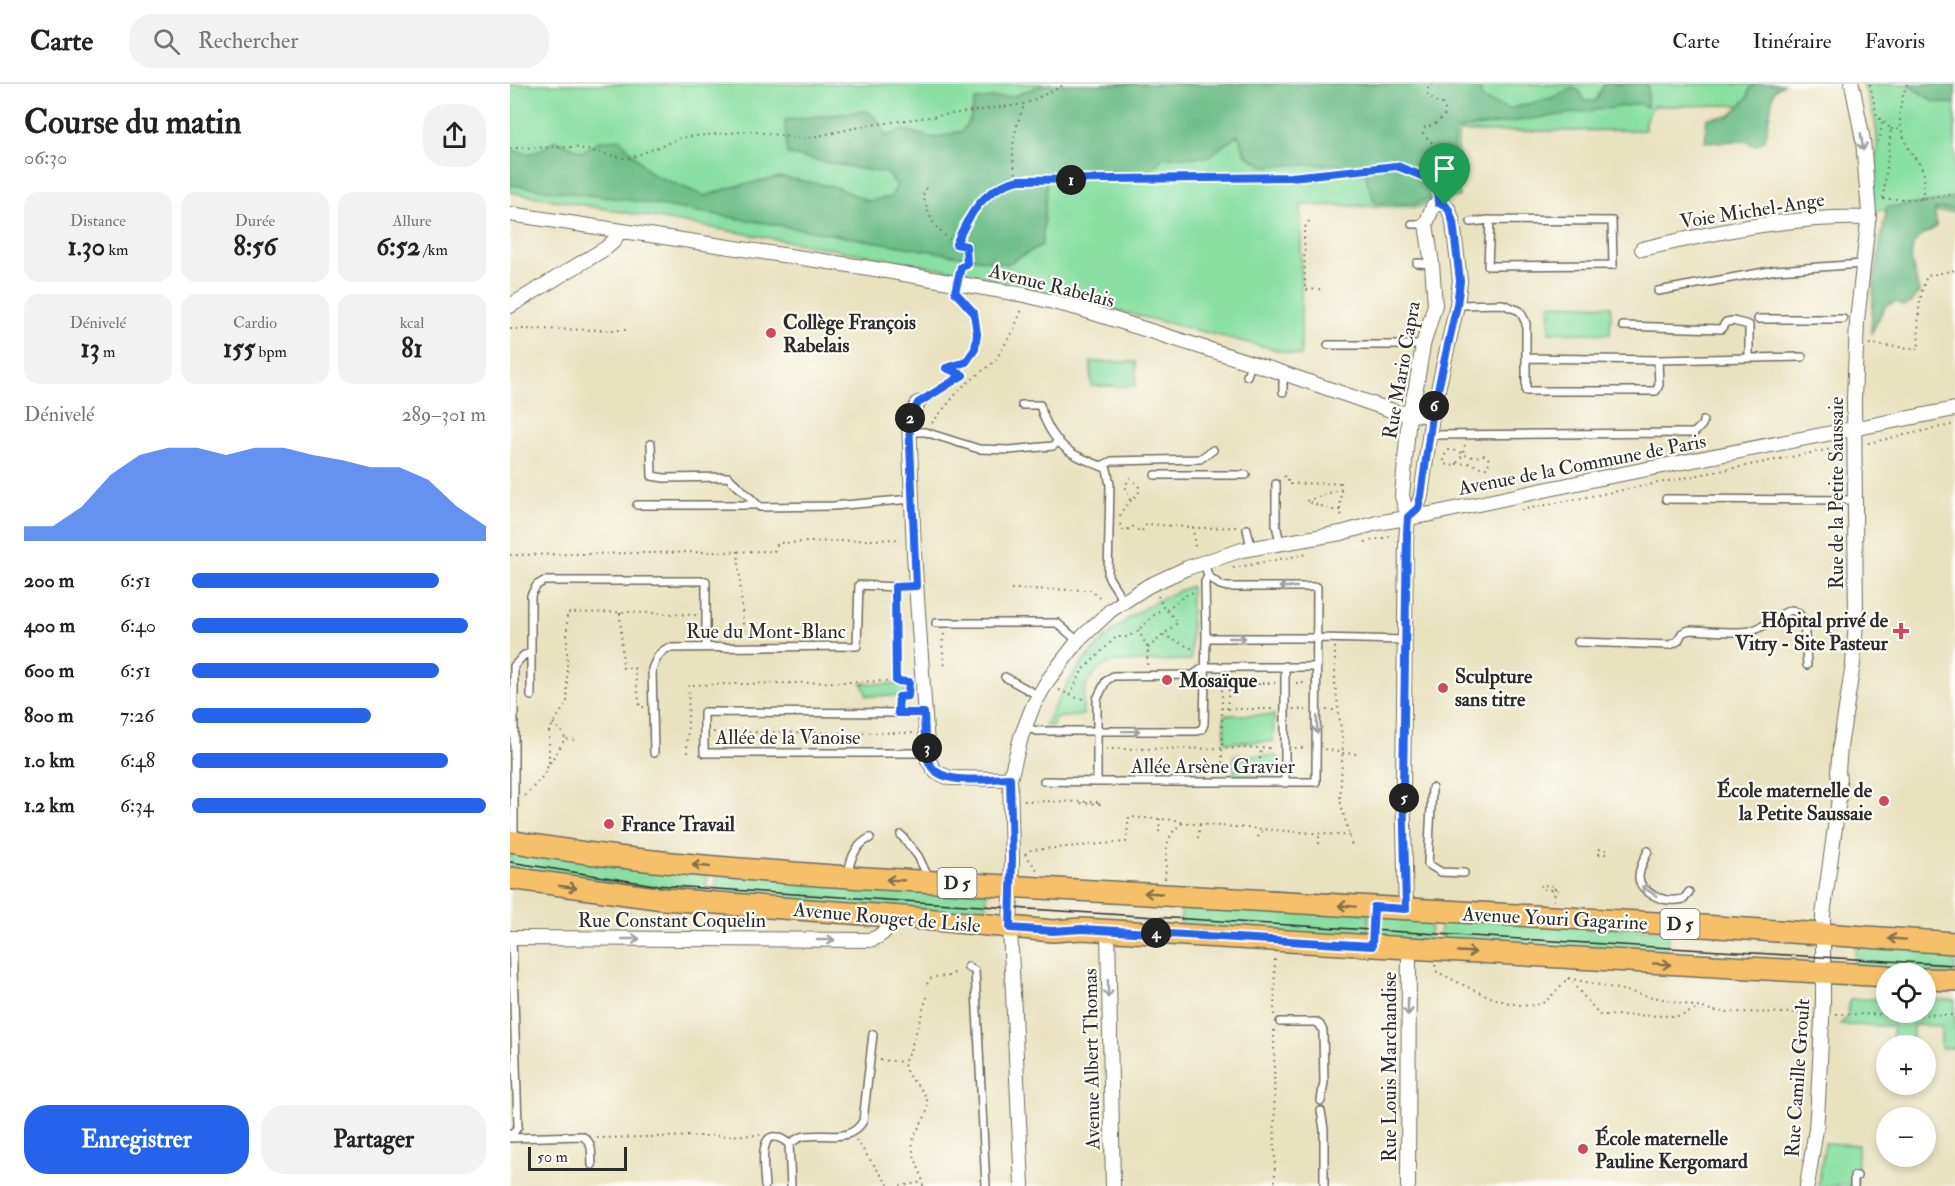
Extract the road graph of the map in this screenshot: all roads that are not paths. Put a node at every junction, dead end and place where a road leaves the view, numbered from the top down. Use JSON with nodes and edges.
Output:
{"nodes":[{"id":1,"x":1852,"y":84,"type":"edge"},
{"id":2,"x":510,"y":214,"type":"edge"},
{"id":3,"x":1869,"y":218,"type":"junction"},
{"id":4,"x":1490,"y":220,"type":"junction"},
{"id":5,"x":1471,"y":222,"type":"dead end"},
{"id":6,"x":619,"y":231,"type":"junction"},
{"id":7,"x":1642,"y":249,"type":"dead end"},
{"id":8,"x":1416,"y":263,"type":"dead end"},
{"id":9,"x":1432,"y":264,"type":"junction"},
{"id":10,"x":1863,"y":264,"type":"junction"},
{"id":11,"x":1658,"y":291,"type":"dead end"},
{"id":12,"x":1435,"y":305,"type":"junction"},
{"id":13,"x":1457,"y":305,"type":"junction"},
{"id":14,"x":510,"y":306,"type":"edge"},
{"id":15,"x":1758,"y":319,"type":"dead end"},
{"id":16,"x":1843,"y":319,"type":"dead end"},
{"id":17,"x":1623,"y":326,"type":"dead end"},
{"id":18,"x":1328,"y":345,"type":"dead end"},
{"id":19,"x":1423,"y":345,"type":"junction"},
{"id":20,"x":1802,"y":357,"type":"dead end"},
{"id":21,"x":1526,"y":358,"type":"junction"},
{"id":22,"x":1749,"y":358,"type":"junction"},
{"id":23,"x":1658,"y":360,"type":"junction"},
{"id":24,"x":1283,"y":373,"type":"junction"},
{"id":25,"x":1283,"y":392,"type":"dead end"},
{"id":26,"x":918,"y":403,"type":"road end"},
{"id":27,"x":1022,"y":405,"type":"dead end"},
{"id":28,"x":1955,"y":409,"type":"edge"},
{"id":29,"x":1409,"y":415,"type":"junction"},
{"id":30,"x":1432,"y":416,"type":"junction"},
{"id":31,"x":1703,"y":421,"type":"dead end"},
{"id":32,"x":1853,"y":429,"type":"junction"},
{"id":33,"x":909,"y":432,"type":"junction"},
{"id":34,"x":1429,"y":435,"type":"junction"},
{"id":35,"x":1059,"y":441,"type":"junction"},
{"id":36,"x":651,"y":444,"type":"dead end"},
{"id":37,"x":1213,"y":450,"type":"dead end"},
{"id":38,"x":1101,"y":466,"type":"junction"},
{"id":39,"x":1155,"y":475,"type":"dead end"},
{"id":40,"x":1246,"y":475,"type":"dead end"},
{"id":41,"x":1276,"y":484,"type":"dead end"},
{"id":42,"x":912,"y":499,"type":"junction"},
{"id":43,"x":1666,"y":499,"type":"dead end"},
{"id":44,"x":1854,"y":500,"type":"junction"},
{"id":45,"x":637,"y":505,"type":"dead end"},
{"id":46,"x":758,"y":505,"type":"junction"},
{"id":47,"x":1408,"y":517,"type":"junction"},
{"id":48,"x":1247,"y":528,"type":"road end"},
{"id":49,"x":1280,"y":543,"type":"junction"},
{"id":50,"x":1251,"y":548,"type":"junction"},
{"id":51,"x":1204,"y":561,"type":"junction"},
{"id":52,"x":1208,"y":576,"type":"junction"},
{"id":53,"x":916,"y":586,"type":"junction"},
{"id":54,"x":1124,"y":602,"type":"junction"},
{"id":55,"x":936,"y":622,"type":"dead end"},
{"id":56,"x":1206,"y":638,"type":"junction"},
{"id":57,"x":1318,"y":638,"type":"junction"},
{"id":58,"x":1405,"y":640,"type":"junction"},
{"id":59,"x":1078,"y":641,"type":"junction"},
{"id":60,"x":1578,"y":642,"type":"dead end"},
{"id":61,"x":706,"y":647,"type":"junction"},
{"id":62,"x":531,"y":653,"type":"junction"},
{"id":63,"x":1807,"y":665,"type":"dead end"},
{"id":64,"x":1286,"y":666,"type":"junction"},
{"id":65,"x":1205,"y":667,"type":"junction"},
{"id":66,"x":1317,"y":667,"type":"junction"},
{"id":67,"x":1005,"y":677,"type":"dead end"},
{"id":68,"x":531,"y":696,"type":"dead end"},
{"id":69,"x":1039,"y":696,"type":"junction"},
{"id":70,"x":924,"y":713,"type":"junction"},
{"id":71,"x":1024,"y":727,"type":"junction"},
{"id":72,"x":1097,"y":732,"type":"junction"},
{"id":73,"x":654,"y":753,"type":"dead end"},
{"id":74,"x":927,"y":753,"type":"junction"},
{"id":75,"x":1010,"y":778,"type":"junction"},
{"id":76,"x":1044,"y":781,"type":"dead end"},
{"id":77,"x":1097,"y":782,"type":"junction"},
{"id":78,"x":1285,"y":783,"type":"junction"},
{"id":79,"x":1432,"y":788,"type":"dead end"},
{"id":80,"x":901,"y":835,"type":"dead end"},
{"id":81,"x":870,"y":838,"type":"dead end"},
{"id":82,"x":512,"y":841,"type":"edge"},
{"id":83,"x":1648,"y":851,"type":"dead end"},
{"id":84,"x":1464,"y":873,"type":"dead end"},
{"id":85,"x":848,"y":877,"type":"junction"},
{"id":86,"x":510,"y":878,"type":"edge"},
{"id":87,"x":930,"y":882,"type":"junction"},
{"id":88,"x":1011,"y":886,"type":"junction"},
{"id":89,"x":1689,"y":892,"type":"dead end"},
{"id":90,"x":1406,"y":909,"type":"junction"},
{"id":91,"x":896,"y":916,"type":"junction"},
{"id":92,"x":1010,"y":928,"type":"junction"},
{"id":93,"x":1108,"y":930,"type":"junction"},
{"id":94,"x":1824,"y":934,"type":"junction"},
{"id":95,"x":511,"y":938,"type":"edge"},
{"id":96,"x":1955,"y":943,"type":"edge"},
{"id":97,"x":1409,"y":949,"type":"junction"},
{"id":98,"x":968,"y":967,"type":"road end"},
{"id":99,"x":1823,"y":973,"type":"junction"},
{"id":100,"x":1876,"y":975,"type":"edge"},
{"id":101,"x":1936,"y":979,"type":"edge"},
{"id":102,"x":1955,"y":980,"type":"edge"},
{"id":103,"x":1277,"y":1024,"type":"road end"},
{"id":104,"x":873,"y":1034,"type":"dead end"},
{"id":105,"x":1321,"y":1101,"type":"dead end"},
{"id":106,"x":1321,"y":1111,"type":"dead end"},
{"id":107,"x":510,"y":1136,"type":"edge"},
{"id":108,"x":789,"y":1144,"type":"junction"},
{"id":109,"x":592,"y":1165,"type":"dead end"},
{"id":110,"x":1857,"y":1176,"type":"dead end"},
{"id":111,"x":765,"y":1186,"type":"edge"},
{"id":112,"x":791,"y":1186,"type":"edge"},
{"id":113,"x":986,"y":1186,"type":"edge"},
{"id":114,"x":1022,"y":1186,"type":"edge"},
{"id":115,"x":1113,"y":1186,"type":"edge"},
{"id":116,"x":1324,"y":1186,"type":"edge"},
{"id":117,"x":1408,"y":1186,"type":"edge"},
{"id":118,"x":1807,"y":1186,"type":"edge"},
{"id":119,"x":1854,"y":1186,"type":"edge"}],
"edges":[{"from":1,"to":3,"type":"street","name":"Rue de la Petite Saussaie","one_way":true},
{"from":2,"to":6,"type":"street","name":"Avenue Rabelais"},
{"from":3,"to":7,"type":"street","name":"Voie Michel-Ange"},
{"from":3,"to":10,"type":"street","name":"Rue de la Petite Saussaie"},
{"from":4,"to":4,"type":"lane"},
{"from":4,"to":5,"type":"lane"},
{"from":6,"to":14,"type":"street"},
{"from":6,"to":24,"type":"street","name":"Avenue Rabelais"},
{"from":8,"to":9,"type":"lane"},
{"from":9,"to":12,"type":"street","name":"Rue Mario Capra"},
{"from":9,"to":13,"type":"street","name":"Rue Mario Capra"},
{"from":10,"to":11,"type":"lane"},
{"from":10,"to":32,"type":"street","name":"Rue de la Petite Saussaie"},
{"from":12,"to":13,"type":"street"},
{"from":12,"to":19,"type":"street","name":"Rue Mario Capra"},
{"from":13,"to":21,"type":"lane"},
{"from":13,"to":30,"type":"street","name":"Rue Mario Capra"},
{"from":15,"to":16,"type":"lane"},
{"from":17,"to":22,"type":"lane"},
{"from":18,"to":19,"type":"lane"},
{"from":19,"to":29,"type":"street","name":"Rue Mario Capra"},
{"from":20,"to":22,"type":"lane"},
{"from":21,"to":23,"type":"lane"},
{"from":21,"to":23,"type":"lane"},
{"from":22,"to":23,"type":"lane"},
{"from":24,"to":25,"type":"lane"},
{"from":24,"to":29,"type":"street","name":"Avenue Rabelais"},
{"from":26,"to":33,"type":"street"},
{"from":27,"to":35,"type":"lane"},
{"from":28,"to":32,"type":"street","name":"Avenue de la Commune de Paris"},
{"from":29,"to":30,"type":"street","name":"Avenue Rabelais"},
{"from":29,"to":47,"type":"street","name":"Rue Mario Capra"},
{"from":30,"to":34,"type":"street","name":"Rue Mario Capra"},
{"from":31,"to":34,"type":"lane"},
{"from":32,"to":44,"type":"street","name":"Rue de la Petite Saussaie"},
{"from":32,"to":47,"type":"street","name":"Avenue de la Commune de Paris"},
{"from":33,"to":35,"type":"lane"},
{"from":33,"to":42,"type":"street"},
{"from":34,"to":47,"type":"street","name":"Rue Mario Capra"},
{"from":35,"to":38,"type":"lane"},
{"from":36,"to":46,"type":"lane"},
{"from":37,"to":38,"type":"lane"},
{"from":38,"to":54,"type":"lane"},
{"from":39,"to":40,"type":"lane"},
{"from":41,"to":49,"type":"lane"},
{"from":42,"to":46,"type":"lane"},
{"from":42,"to":53,"type":"street"},
{"from":43,"to":44,"type":"lane"},
{"from":44,"to":94,"type":"street","name":"Rue de la Petite Saussaie"},
{"from":45,"to":46,"type":"lane"},
{"from":47,"to":49,"type":"street","name":"Avenue de la Commune de Paris"},
{"from":47,"to":58,"type":"street","name":"Rue Mario Capra"},
{"from":48,"to":50,"type":"lane"},
{"from":49,"to":50,"type":"street","name":"Avenue de la Commune de Paris"},
{"from":50,"to":51,"type":"street","name":"Avenue de la Commune de Paris"},
{"from":51,"to":52,"type":"lane","name":"Allée Arsène Gravier"},
{"from":51,"to":54,"type":"street","name":"Avenue de la Commune de Paris"},
{"from":52,"to":56,"type":"lane","name":"Allée Arsène Gravier"},
{"from":57,"to":52,"type":"lane","name":"Allée Arsène Gravier","one_way":true},
{"from":53,"to":61,"type":"lane","name":"Rue du Mont-Blanc"},
{"from":53,"to":70,"type":"street"},
{"from":54,"to":59,"type":"street","name":"Avenue de la Commune de Paris"},
{"from":55,"to":59,"type":"lane"},
{"from":56,"to":57,"type":"lane","one_way":true},
{"from":56,"to":65,"type":"lane","name":"Allée Arsène Gravier"},
{"from":57,"to":58,"type":"lane"},
{"from":57,"to":66,"type":"lane","name":"Allée Arsène Gravier"},
{"from":58,"to":90,"type":"street","name":"Rue Mario Capra"},
{"from":59,"to":69,"type":"street","name":"Avenue de la Commune de Paris"},
{"from":60,"to":63,"type":"lane"},
{"from":61,"to":62,"type":"lane"},
{"from":61,"to":73,"type":"lane","name":"Rue du Mont-Blanc"},
{"from":62,"to":68,"type":"lane"},
{"from":62,"to":82,"type":"lane"},
{"from":64,"to":65,"type":"lane"},
{"from":64,"to":66,"type":"lane"},
{"from":64,"to":78,"type":"lane"},
{"from":65,"to":72,"type":"lane"},
{"from":72,"to":65,"type":"lane","name":"Allée Arsène Gravier","one_way":true},
{"from":66,"to":78,"type":"lane","name":"Allée Arsène Gravier","one_way":true},
{"from":67,"to":69,"type":"lane"},
{"from":69,"to":71,"type":"street","name":"Avenue de la Commune de Paris"},
{"from":70,"to":74,"type":"street"},
{"from":70,"to":74,"type":"lane","name":"Allée de la Vanoise"},
{"from":71,"to":72,"type":"lane","name":"Allée Arsène Gravier"},
{"from":71,"to":75,"type":"street","name":"Avenue de la Commune de Paris"},
{"from":72,"to":77,"type":"lane"},
{"from":74,"to":75,"type":"street"},
{"from":75,"to":88,"type":"street","name":"Avenue de la Commune de Paris"},
{"from":76,"to":77,"type":"lane","name":"Allée Arsène Gravier"},
{"from":77,"to":78,"type":"lane","name":"Allée Arsène Gravier"},
{"from":79,"to":84,"type":"lane"},
{"from":80,"to":87,"type":"lane"},
{"from":81,"to":85,"type":"lane"},
{"from":85,"to":82,"type":"main road","name":"Avenue Rouget de Lisle","number":"D 5","one_way":true},
{"from":89,"to":83,"type":"lane","one_way":true},
{"from":87,"to":85,"type":"main road","name":"Avenue Rouget de Lisle","number":"D 5","one_way":true},
{"from":86,"to":91,"type":"main road","name":"Avenue Rouget de Lisle","number":"D 5","one_way":true},
{"from":87,"to":88,"type":"main road","name":"Avenue Rouget de Lisle","number":"D 5"},
{"from":90,"to":88,"type":"main road","name":"Avenue Rouget de Lisle","number":"D 5","one_way":true},
{"from":88,"to":92,"type":"street","name":"Avenue de la Commune de Paris"},
{"from":90,"to":94,"type":"main road","name":"Avenue Youri Gagarine","number":"D 5"},
{"from":91,"to":92,"type":"main road","name":"Avenue Rouget de Lisle","number":"D 5"},
{"from":95,"to":91,"type":"street","name":"Rue Constant Coquelin","one_way":true},
{"from":92,"to":93,"type":"main road","name":"Avenue Rouget de Lisle","number":"D 5"},
{"from":92,"to":114,"type":"street","name":"Avenue de la Commune de Paris"},
{"from":93,"to":97,"type":"main road","name":"Avenue Rouget de Lisle","number":"D 5"},
{"from":93,"to":115,"type":"street","name":"Avenue Albert Thomas","one_way":true},
{"from":96,"to":94,"type":"main road","name":"Avenue Youri Gagarine","number":"D 5","one_way":true},
{"from":94,"to":99,"type":"street","name":"Rue de la Petite Saussaie"},
{"from":95,"to":107,"type":"lane"},
{"from":97,"to":99,"type":"main road","name":"Avenue Youri Gagarine","number":"D 5","one_way":true},
{"from":97,"to":117,"type":"street","name":"Rue Louis Marchandise","one_way":true},
{"from":98,"to":113,"type":"lane"},
{"from":99,"to":100,"type":"main road","name":"Avenue Youri Gagarine","number":"D 5"},
{"from":99,"to":118,"type":"street","name":"Rue Camille Groult"},
{"from":101,"to":102,"type":"main road"},
{"from":103,"to":105,"type":"lane"},
{"from":104,"to":108,"type":"lane"},
{"from":106,"to":116,"type":"lane"},
{"from":107,"to":109,"type":"lane"},
{"from":108,"to":111,"type":"lane"},
{"from":108,"to":112,"type":"lane"},
{"from":110,"to":119,"type":"lane"}]}
